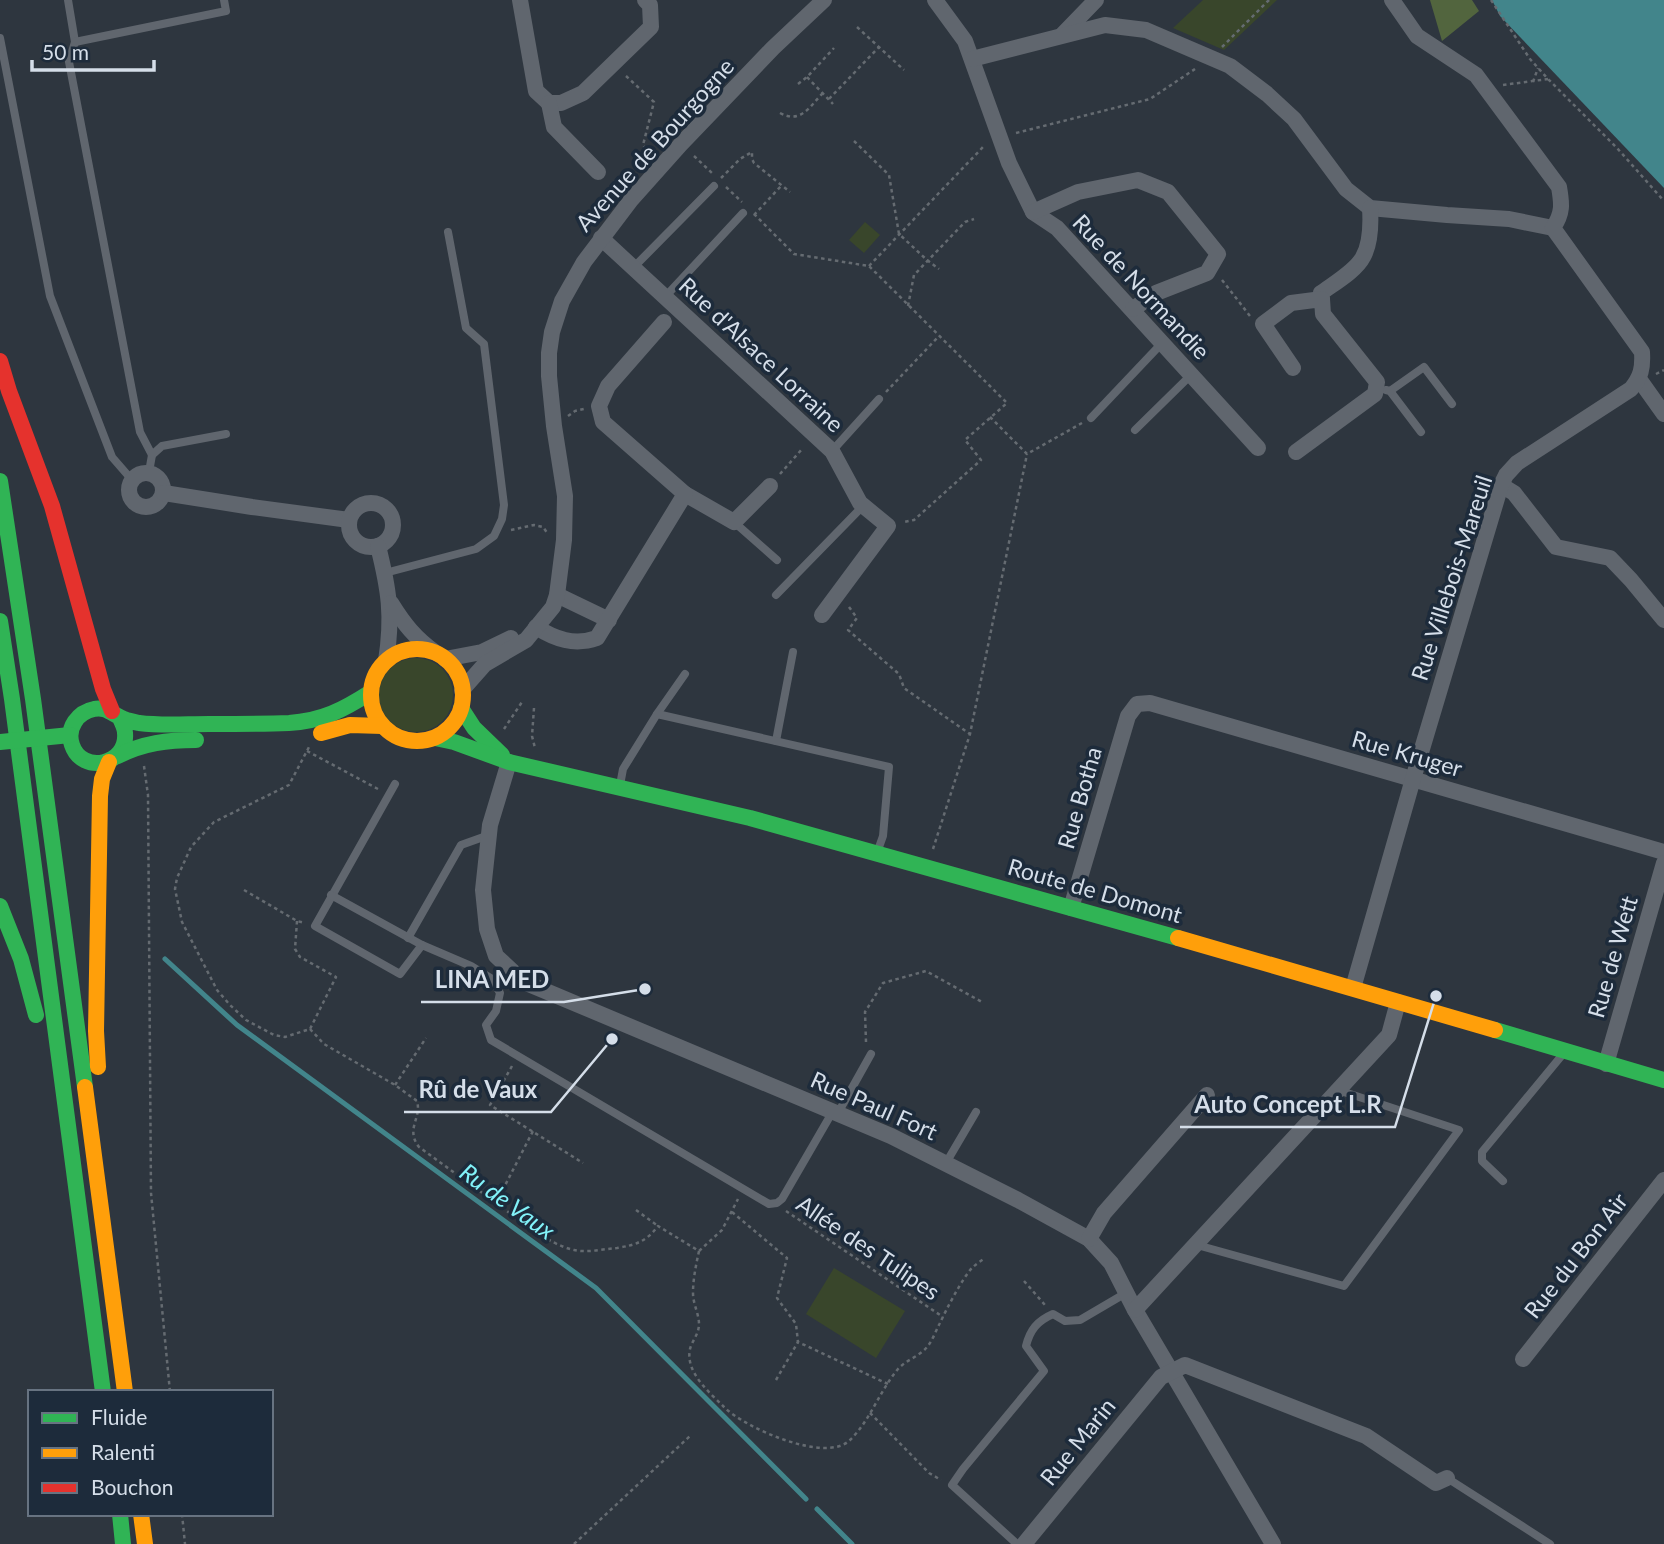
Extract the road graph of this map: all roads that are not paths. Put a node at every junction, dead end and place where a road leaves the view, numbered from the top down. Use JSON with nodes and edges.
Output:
{"nodes":[{"id":1,"x":68,"y":0,"type":"edge"},
{"id":2,"x":224,"y":0,"type":"edge"},
{"id":3,"x":520,"y":0,"type":"edge"},
{"id":4,"x":645,"y":0,"type":"edge"},
{"id":5,"x":824,"y":0,"type":"edge"},
{"id":6,"x":1096,"y":0,"type":"edge"},
{"id":7,"x":1392,"y":0,"type":"edge"},
{"id":8,"x":943,"y":3,"type":"edge"},
{"id":9,"x":1061,"y":36,"type":"junction"},
{"id":10,"x":0,"y":38,"type":"edge"},
{"id":11,"x":75,"y":42,"type":"junction"},
{"id":12,"x":972,"y":59,"type":"junction"},
{"id":13,"x":549,"y":103,"type":"junction"},
{"id":14,"x":598,"y":172,"type":"dead end"},
{"id":15,"x":716,"y":183,"type":"road end"},
{"id":16,"x":1370,"y":208,"type":"junction"},
{"id":17,"x":1033,"y":212,"type":"junction"},
{"id":18,"x":743,"y":213,"type":"dead end"},
{"id":19,"x":1553,"y":228,"type":"junction"},
{"id":20,"x":448,"y":232,"type":"dead end"},
{"id":21,"x":601,"y":238,"type":"junction"},
{"id":22,"x":633,"y":268,"type":"junction"},
{"id":23,"x":666,"y":297,"type":"junction"},
{"id":24,"x":1322,"y":299,"type":"junction"},
{"id":25,"x":1133,"y":309,"type":"junction"},
{"id":26,"x":664,"y":322,"type":"dead end"},
{"id":27,"x":1163,"y":342,"type":"junction"},
{"id":28,"x":0,"y":361,"type":"edge"},
{"id":29,"x":1293,"y":368,"type":"dead end"},
{"id":30,"x":1192,"y":374,"type":"junction"},
{"id":31,"x":1639,"y":379,"type":"junction"},
{"id":32,"x":1383,"y":389,"type":"junction"},
{"id":33,"x":879,"y":399,"type":"road end"},
{"id":34,"x":1452,"y":404,"type":"dead end"},
{"id":35,"x":1664,"y":414,"type":"edge"},
{"id":36,"x":1091,"y":418,"type":"road end"},
{"id":37,"x":1135,"y":430,"type":"dead end"},
{"id":38,"x":1421,"y":432,"type":"dead end"},
{"id":39,"x":226,"y":434,"type":"dead end"},
{"id":40,"x":1258,"y":448,"type":"dead end"},
{"id":41,"x":832,"y":451,"type":"junction"},
{"id":42,"x":1296,"y":452,"type":"dead end"},
{"id":43,"x":152,"y":455,"type":"junction"},
{"id":44,"x":149,"y":472,"type":"junction"},
{"id":45,"x":132,"y":480,"type":"junction"},
{"id":46,"x":0,"y":481,"type":"edge"},
{"id":47,"x":1501,"y":485,"type":"junction"},
{"id":48,"x":770,"y":486,"type":"road end"},
{"id":49,"x":164,"y":493,"type":"junction"},
{"id":50,"x":685,"y":494,"type":"junction"},
{"id":51,"x":863,"y":506,"type":"junction"},
{"id":52,"x":349,"y":520,"type":"junction"},
{"id":53,"x":734,"y":522,"type":"junction"},
{"id":54,"x":378,"y":546,"type":"junction"},
{"id":55,"x":777,"y":560,"type":"dead end"},
{"id":56,"x":384,"y":573,"type":"junction"},
{"id":57,"x":557,"y":595,"type":"junction"},
{"id":58,"x":776,"y":595,"type":"dead end"},
{"id":59,"x":390,"y":600,"type":"junction"},
{"id":60,"x":822,"y":615,"type":"dead end"},
{"id":61,"x":609,"y":620,"type":"junction"},
{"id":62,"x":1664,"y":620,"type":"edge"},
{"id":63,"x":0,"y":621,"type":"edge"},
{"id":64,"x":536,"y":626,"type":"junction"},
{"id":65,"x":793,"y":652,"type":"dead end"},
{"id":66,"x":440,"y":656,"type":"junction"},
{"id":67,"x":386,"y":661,"type":"junction"},
{"id":68,"x":685,"y":674,"type":"dead end"},
{"id":69,"x":462,"y":691,"type":"junction"},
{"id":70,"x":371,"y":692,"type":"junction"},
{"id":71,"x":1137,"y":704,"type":"joint"},
{"id":72,"x":461,"y":708,"type":"junction"},
{"id":73,"x":657,"y":714,"type":"junction"},
{"id":74,"x":116,"y":715,"type":"junction"},
{"id":75,"x":382,"y":726,"type":"junction"},
{"id":76,"x":70,"y":735,"type":"junction"},
{"id":77,"x":435,"y":738,"type":"junction"},
{"id":78,"x":205,"y":740,"type":"dead end"},
{"id":79,"x":233,"y":740,"type":"dead end"},
{"id":80,"x":776,"y":741,"type":"junction"},
{"id":81,"x":0,"y":743,"type":"edge"},
{"id":82,"x":113,"y":759,"type":"junction"},
{"id":83,"x":509,"y":762,"type":"junction"},
{"id":84,"x":1413,"y":779,"type":"junction"},
{"id":85,"x":395,"y":784,"type":"dead end"},
{"id":86,"x":619,"y":788,"type":"junction"},
{"id":87,"x":489,"y":835,"type":"junction"},
{"id":88,"x":1664,"y":852,"type":"edge"},
{"id":89,"x":877,"y":853,"type":"junction"},
{"id":90,"x":1664,"y":863,"type":"edge"},
{"id":91,"x":331,"y":895,"type":"junction"},
{"id":92,"x":0,"y":906,"type":"edge"},
{"id":93,"x":1071,"y":908,"type":"junction"},
{"id":94,"x":408,"y":938,"type":"junction"},
{"id":95,"x":422,"y":945,"type":"junction"},
{"id":96,"x":1353,"y":988,"type":"junction"},
{"id":97,"x":1398,"y":1002,"type":"junction"},
{"id":98,"x":39,"y":1029,"type":"dead end"},
{"id":99,"x":1564,"y":1052,"type":"junction"},
{"id":100,"x":871,"y":1054,"type":"dead end"},
{"id":101,"x":44,"y":1057,"type":"dead end"},
{"id":102,"x":1606,"y":1064,"type":"junction"},
{"id":103,"x":1664,"y":1080,"type":"edge"},
{"id":104,"x":1338,"y":1090,"type":"junction"},
{"id":105,"x":1207,"y":1095,"type":"dead end"},
{"id":106,"x":836,"y":1112,"type":"junction"},
{"id":107,"x":976,"y":1112,"type":"dead end"},
{"id":108,"x":946,"y":1163,"type":"junction"},
{"id":109,"x":1664,"y":1180,"type":"edge"},
{"id":110,"x":1503,"y":1181,"type":"dead end"},
{"id":111,"x":1104,"y":1204,"type":"dead end"},
{"id":112,"x":1086,"y":1237,"type":"junction"},
{"id":113,"x":1197,"y":1245,"type":"junction"},
{"id":114,"x":1126,"y":1293,"type":"junction"},
{"id":115,"x":1135,"y":1310,"type":"junction"},
{"id":116,"x":93,"y":1331,"type":"junction"},
{"id":117,"x":117,"y":1335,"type":"junction"},
{"id":118,"x":1523,"y":1359,"type":"dead end"},
{"id":119,"x":1171,"y":1371,"type":"junction"},
{"id":120,"x":103,"y":1390,"type":"edge"},
{"id":121,"x":125,"y":1390,"type":"edge"},
{"id":122,"x":1447,"y":1478,"type":"joint"},
{"id":123,"x":120,"y":1516,"type":"edge"},
{"id":124,"x":141,"y":1516,"type":"edge"},
{"id":125,"x":123,"y":1544,"type":"edge"},
{"id":126,"x":145,"y":1544,"type":"edge"},
{"id":127,"x":1017,"y":1544,"type":"edge"},
{"id":128,"x":1024,"y":1544,"type":"edge"},
{"id":129,"x":1273,"y":1544,"type":"edge"},
{"id":130,"x":1550,"y":1544,"type":"edge"}],
"edges":[{"from":1,"to":11,"type":"lane"},
{"from":2,"to":11,"type":"lane"},
{"from":3,"to":13,"type":"street"},
{"from":4,"to":13,"type":"street"},
{"from":5,"to":21,"type":"street","name":"Avenue de Bourgogne"},
{"from":6,"to":9,"type":"street"},
{"from":7,"to":19,"type":"street"},
{"from":8,"to":12,"type":"street","name":"Rue de Normandie"},
{"from":9,"to":12,"type":"street"},
{"from":9,"to":16,"type":"street"},
{"from":10,"to":45,"type":"lane"},
{"from":11,"to":43,"type":"lane"},
{"from":12,"to":17,"type":"street","name":"Rue de Normandie"},
{"from":13,"to":14,"type":"street"},
{"from":15,"to":22,"type":"lane"},
{"from":16,"to":19,"type":"street"},
{"from":16,"to":24,"type":"street"},
{"from":17,"to":25,"type":"street","name":"Rue de Normandie"},
{"from":17,"to":25,"type":"street"},
{"from":18,"to":23,"type":"lane"},
{"from":19,"to":31,"type":"street"},
{"from":20,"to":56,"type":"lane"},
{"from":21,"to":22,"type":"street","name":"Rue d'Alsace Lorraine"},
{"from":21,"to":57,"type":"street","name":"Avenue de Bourgogne"},
{"from":22,"to":23,"type":"street","name":"Rue d'Alsace Lorraine"},
{"from":23,"to":41,"type":"street","name":"Rue d'Alsace Lorraine"},
{"from":24,"to":29,"type":"street"},
{"from":24,"to":32,"type":"street"},
{"from":25,"to":27,"type":"street","name":"Rue de Normandie"},
{"from":26,"to":50,"type":"street"},
{"from":27,"to":30,"type":"street","name":"Rue de Normandie"},
{"from":27,"to":36,"type":"lane"},
{"from":28,"to":74,"type":"main road"},
{"from":30,"to":37,"type":"lane"},
{"from":30,"to":40,"type":"street","name":"Rue de Normandie"},
{"from":31,"to":35,"type":"street"},
{"from":31,"to":47,"type":"street","name":"Rue Villebois-Mareuil"},
{"from":32,"to":34,"type":"lane"},
{"from":32,"to":38,"type":"lane"},
{"from":32,"to":42,"type":"street"},
{"from":33,"to":41,"type":"lane"},
{"from":39,"to":43,"type":"lane"},
{"from":41,"to":51,"type":"street","name":"Rue d'Alsace Lorraine"},
{"from":43,"to":44,"type":"lane"},
{"from":44,"to":45,"type":"street"},
{"from":44,"to":49,"type":"street"},
{"from":45,"to":49,"type":"street"},
{"from":46,"to":117,"type":"main road"},
{"from":47,"to":62,"type":"street"},
{"from":47,"to":84,"type":"street","name":"Rue Villebois-Mareuil"},
{"from":48,"to":53,"type":"street"},
{"from":49,"to":52,"type":"street"},
{"from":50,"to":53,"type":"street"},
{"from":50,"to":61,"type":"street"},
{"from":51,"to":58,"type":"lane"},
{"from":51,"to":60,"type":"street","name":"Rue d'Alsace Lorraine"},
{"from":52,"to":54,"type":"street"},
{"from":52,"to":54,"type":"street"},
{"from":53,"to":55,"type":"lane"},
{"from":54,"to":56,"type":"street"},
{"from":56,"to":59,"type":"street"},
{"from":57,"to":61,"type":"street"},
{"from":57,"to":64,"type":"street","name":"Avenue de Bourgogne"},
{"from":59,"to":66,"type":"street"},
{"from":59,"to":67,"type":"street"},
{"from":61,"to":64,"type":"street"},
{"from":63,"to":116,"type":"main road"},
{"from":64,"to":66,"type":"street","name":"Avenue de Bourgogne"},
{"from":64,"to":69,"type":"street","name":"Avenue de Bourgogne"},
{"from":65,"to":80,"type":"lane"},
{"from":66,"to":67,"type":"main road"},
{"from":66,"to":69,"type":"main road"},
{"from":67,"to":70,"type":"main road"},
{"from":68,"to":73,"type":"lane"},
{"from":69,"to":72,"type":"main road"},
{"from":70,"to":74,"type":"main road"},
{"from":70,"to":75,"type":"main road"},
{"from":71,"to":84,"type":"street","name":"Rue Kruger"},
{"from":71,"to":93,"type":"street","name":"Rue Botha"},
{"from":72,"to":77,"type":"main road"},
{"from":72,"to":83,"type":"main road","name":"Route de Domont"},
{"from":73,"to":80,"type":"lane"},
{"from":73,"to":86,"type":"lane"},
{"from":74,"to":76,"type":"main road"},
{"from":74,"to":82,"type":"main road"},
{"from":75,"to":77,"type":"main road"},
{"from":75,"to":79,"type":"main road"},
{"from":76,"to":81,"type":"main road"},
{"from":76,"to":82,"type":"main road"},
{"from":77,"to":83,"type":"main road","name":"Route de Domont"},
{"from":78,"to":82,"type":"main road"},
{"from":80,"to":89,"type":"lane"},
{"from":82,"to":117,"type":"main road"},
{"from":83,"to":86,"type":"main road","name":"Route de Domont"},
{"from":83,"to":87,"type":"street","name":"Rue Paul Fort"},
{"from":84,"to":88,"type":"street","name":"Rue Kruger"},
{"from":84,"to":96,"type":"street","name":"Rue Villebois-Mareuil"},
{"from":85,"to":91,"type":"lane"},
{"from":86,"to":89,"type":"main road","name":"Route de Domont"},
{"from":87,"to":94,"type":"lane"},
{"from":87,"to":106,"type":"street","name":"Rue Paul Fort"},
{"from":89,"to":93,"type":"main road","name":"Route de Domont"},
{"from":90,"to":102,"type":"street","name":"Rue de Wett"},
{"from":91,"to":94,"type":"lane"},
{"from":91,"to":95,"type":"lane"},
{"from":92,"to":98,"type":"main road"},
{"from":93,"to":96,"type":"main road","name":"Route de Domont"},
{"from":94,"to":95,"type":"lane"},
{"from":95,"to":106,"type":"lane"},
{"from":96,"to":97,"type":"main road","name":"Route de Domont"},
{"from":97,"to":99,"type":"main road","name":"Route de Domont"},
{"from":97,"to":104,"type":"street"},
{"from":99,"to":102,"type":"main road","name":"Route de Domont"},
{"from":99,"to":110,"type":"lane"},
{"from":100,"to":106,"type":"lane"},
{"from":101,"to":116,"type":"main road"},
{"from":102,"to":103,"type":"main road","name":"Route de Domont"},
{"from":104,"to":113,"type":"street"},
{"from":104,"to":113,"type":"lane"},
{"from":105,"to":112,"type":"street"},
{"from":106,"to":108,"type":"street","name":"Rue Paul Fort"},
{"from":107,"to":108,"type":"lane"},
{"from":108,"to":112,"type":"street","name":"Rue Paul Fort"},
{"from":109,"to":118,"type":"street","name":"Rue du Bon Air"},
{"from":111,"to":112,"type":"lane"},
{"from":112,"to":114,"type":"street","name":"Rue Paul Fort"},
{"from":113,"to":115,"type":"street"},
{"from":114,"to":115,"type":"street","name":"Rue Paul Fort"},
{"from":114,"to":127,"type":"lane"},
{"from":115,"to":119,"type":"street","name":"Rue Paul Fort"},
{"from":116,"to":120,"type":"main road"},
{"from":117,"to":121,"type":"main road"},
{"from":119,"to":122,"type":"street"},
{"from":119,"to":128,"type":"street","name":"Rue Marin"},
{"from":119,"to":129,"type":"street","name":"Rue Paul Fort"},
{"from":122,"to":130,"type":"lane"},
{"from":123,"to":125,"type":"main road"},
{"from":124,"to":126,"type":"main road"}]}
